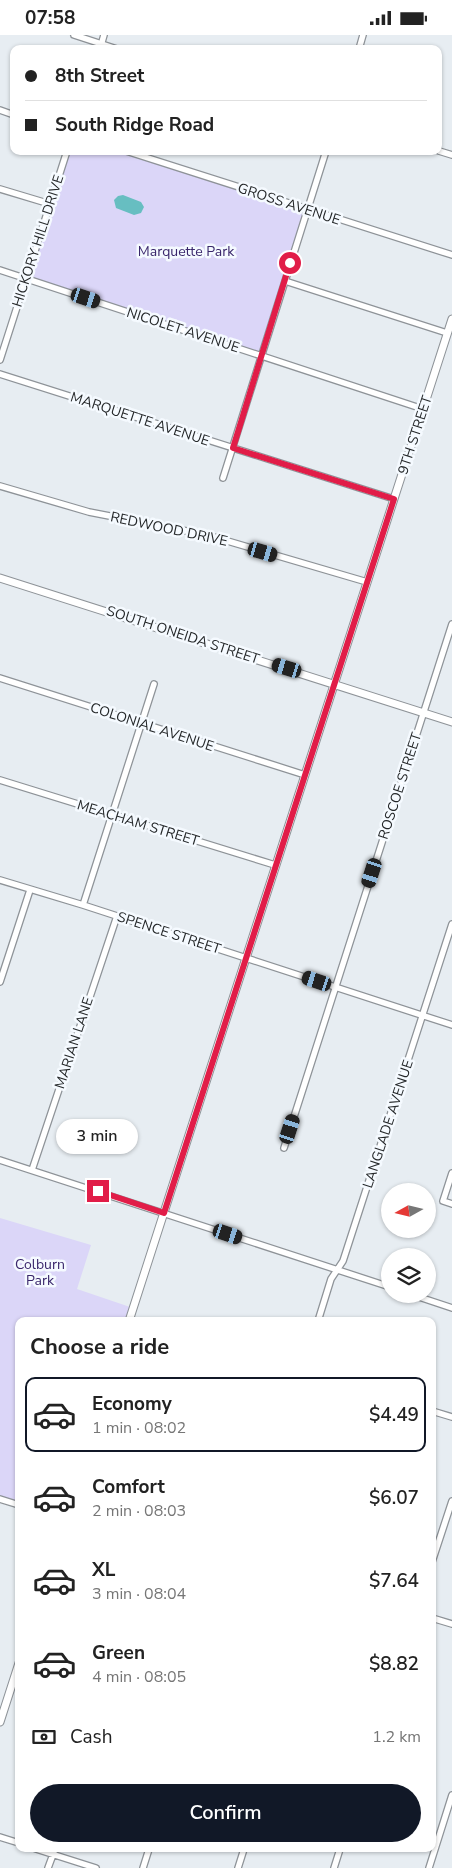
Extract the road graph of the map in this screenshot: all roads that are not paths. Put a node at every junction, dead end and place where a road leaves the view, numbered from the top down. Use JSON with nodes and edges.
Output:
{"nodes":[{"id":1,"x":74,"y":35,"type":"edge"},
{"id":2,"x":99,"y":45,"type":"edge"},
{"id":3,"x":66,"y":155,"type":"edge"},
{"id":4,"x":138,"y":155,"type":"edge"},
{"id":5,"x":325,"y":155,"type":"edge"},
{"id":6,"x":0,"y":189,"type":"edge"},
{"id":7,"x":50,"y":204,"type":"junction"},
{"id":8,"x":308,"y":210,"type":"junction"},
{"id":9,"x":452,"y":255,"type":"edge"},
{"id":10,"x":0,"y":270,"type":"edge"},
{"id":11,"x":26,"y":278,"type":"junction"},
{"id":12,"x":285,"y":281,"type":"junction"},
{"id":13,"x":452,"y":319,"type":"edge"},
{"id":14,"x":448,"y":333,"type":"junction"},
{"id":15,"x":261,"y":355,"type":"junction"},
{"id":16,"x":0,"y":360,"type":"edge"},
{"id":17,"x":0,"y":374,"type":"edge"},
{"id":18,"x":423,"y":409,"type":"junction"},
{"id":19,"x":233,"y":448,"type":"junction"},
{"id":20,"x":223,"y":478,"type":"dead end"},
{"id":21,"x":0,"y":486,"type":"edge"},
{"id":22,"x":394,"y":499,"type":"junction"},
{"id":23,"x":0,"y":578,"type":"edge"},
{"id":24,"x":367,"y":582,"type":"junction"},
{"id":25,"x":452,"y":624,"type":"edge"},
{"id":26,"x":0,"y":678,"type":"edge"},
{"id":27,"x":334,"y":683,"type":"junction"},
{"id":28,"x":154,"y":684,"type":"dead end"},
{"id":29,"x":424,"y":712,"type":"junction"},
{"id":30,"x":452,"y":722,"type":"edge"},
{"id":31,"x":141,"y":723,"type":"junction"},
{"id":32,"x":304,"y":775,"type":"junction"},
{"id":33,"x":0,"y":780,"type":"edge"},
{"id":34,"x":112,"y":814,"type":"junction"},
{"id":35,"x":275,"y":865,"type":"junction"},
{"id":36,"x":0,"y":881,"type":"edge"},
{"id":37,"x":30,"y":890,"type":"junction"},
{"id":38,"x":82,"y":905,"type":"junction"},
{"id":39,"x":117,"y":916,"type":"junction"},
{"id":40,"x":452,"y":927,"type":"edge"},
{"id":41,"x":246,"y":958,"type":"junction"},
{"id":42,"x":0,"y":983,"type":"edge"},
{"id":43,"x":335,"y":987,"type":"junction"},
{"id":44,"x":423,"y":1016,"type":"junction"},
{"id":45,"x":452,"y":1025,"type":"edge"},
{"id":46,"x":284,"y":1148,"type":"dead end"},
{"id":47,"x":0,"y":1162,"type":"edge"},
{"id":48,"x":32,"y":1170,"type":"junction"},
{"id":49,"x":452,"y":1173,"type":"edge"},
{"id":50,"x":452,"y":1204,"type":"edge"},
{"id":51,"x":164,"y":1213,"type":"junction"},
{"id":52,"x":338,"y":1270,"type":"junction"},
{"id":53,"x":381,"y":1284,"type":"edge"},
{"id":54,"x":436,"y":1303,"type":"edge"},
{"id":55,"x":452,"y":1308,"type":"edge"},
{"id":56,"x":130,"y":1317,"type":"edge"},
{"id":57,"x":319,"y":1317,"type":"edge"},
{"id":58,"x":436,"y":1412,"type":"edge"},
{"id":59,"x":452,"y":1417,"type":"edge"},
{"id":60,"x":0,"y":1499,"type":"edge"},
{"id":61,"x":452,"y":1501,"type":"edge"},
{"id":62,"x":15,"y":1504,"type":"edge"},
{"id":63,"x":436,"y":1549,"type":"edge"},
{"id":64,"x":436,"y":1619,"type":"edge"},
{"id":65,"x":452,"y":1624,"type":"edge"},
{"id":66,"x":15,"y":1675,"type":"edge"},
{"id":67,"x":0,"y":1722,"type":"edge"},
{"id":68,"x":452,"y":1795,"type":"edge"},
{"id":69,"x":0,"y":1837,"type":"edge"},
{"id":70,"x":15,"y":1842,"type":"edge"},
{"id":71,"x":436,"y":1846,"type":"edge"},
{"id":72,"x":54,"y":1852,"type":"edge"},
{"id":73,"x":56,"y":1852,"type":"edge"},
{"id":74,"x":148,"y":1852,"type":"edge"},
{"id":75,"x":243,"y":1852,"type":"edge"},
{"id":76,"x":339,"y":1852,"type":"edge"},
{"id":77,"x":434,"y":1852,"type":"edge"},
{"id":78,"x":48,"y":1868,"type":"edge"},
{"id":79,"x":96,"y":1868,"type":"edge"},
{"id":80,"x":143,"y":1868,"type":"edge"},
{"id":81,"x":238,"y":1868,"type":"edge"},
{"id":82,"x":334,"y":1868,"type":"edge"},
{"id":83,"x":429,"y":1868,"type":"edge"}],
"edges":[{"from":1,"to":2,"type":"street"},
{"from":3,"to":7,"type":"street","name":"HICKORY HILL DRIVE"},
{"from":4,"to":8,"type":"street","name":"GROSS AVENUE"},
{"from":5,"to":8,"type":"street"},
{"from":6,"to":7,"type":"street"},
{"from":7,"to":11,"type":"street","name":"HICKORY HILL DRIVE"},
{"from":8,"to":9,"type":"street","name":"GROSS AVENUE"},
{"from":8,"to":12,"type":"street"},
{"from":10,"to":11,"type":"street","name":"NICOLET AVENUE"},
{"from":11,"to":15,"type":"street","name":"NICOLET AVENUE"},
{"from":11,"to":16,"type":"street","name":"HICKORY HILL DRIVE"},
{"from":12,"to":14,"type":"street"},
{"from":12,"to":15,"type":"street"},
{"from":13,"to":14,"type":"street","name":"9TH STREET"},
{"from":14,"to":18,"type":"street","name":"9TH STREET"},
{"from":15,"to":18,"type":"street","name":"NICOLET AVENUE"},
{"from":15,"to":19,"type":"street"},
{"from":17,"to":19,"type":"street","name":"MARQUETTE AVENUE"},
{"from":18,"to":22,"type":"street","name":"9TH STREET"},
{"from":19,"to":20,"type":"street"},
{"from":19,"to":22,"type":"street","name":"MARQUETTE AVENUE"},
{"from":21,"to":24,"type":"street","name":"REDWOOD DRIVE"},
{"from":22,"to":24,"type":"street","name":"9TH STREET"},
{"from":23,"to":27,"type":"street","name":"SOUTH ONEIDA STREET"},
{"from":24,"to":27,"type":"street","name":"9TH STREET"},
{"from":25,"to":29,"type":"street","name":"ROSCOE STREET"},
{"from":26,"to":31,"type":"street","name":"COLONIAL AVENUE"},
{"from":27,"to":29,"type":"street","name":"SOUTH ONEIDA STREET"},
{"from":27,"to":32,"type":"street","name":"9TH STREET"},
{"from":28,"to":31,"type":"street"},
{"from":29,"to":30,"type":"street","name":"SOUTH ONEIDA STREET"},
{"from":29,"to":43,"type":"street","name":"ROSCOE STREET"},
{"from":31,"to":32,"type":"street","name":"COLONIAL AVENUE"},
{"from":31,"to":34,"type":"street"},
{"from":32,"to":35,"type":"street","name":"9TH STREET"},
{"from":33,"to":34,"type":"street","name":"MEACHAM STREET"},
{"from":34,"to":35,"type":"street","name":"MEACHAM STREET"},
{"from":34,"to":38,"type":"street"},
{"from":35,"to":41,"type":"street","name":"9TH STREET"},
{"from":36,"to":37,"type":"street","name":"SPENCE STREET"},
{"from":37,"to":38,"type":"street","name":"SPENCE STREET"},
{"from":37,"to":42,"type":"street"},
{"from":38,"to":39,"type":"street","name":"SPENCE STREET"},
{"from":39,"to":41,"type":"street","name":"SPENCE STREET"},
{"from":39,"to":48,"type":"street","name":"MARIAN LANE"},
{"from":40,"to":44,"type":"street","name":"LANGLADE AVENUE"},
{"from":41,"to":43,"type":"street","name":"SPENCE STREET"},
{"from":41,"to":51,"type":"street","name":"9TH STREET"},
{"from":43,"to":44,"type":"street","name":"SPENCE STREET"},
{"from":43,"to":46,"type":"street","name":"ROSCOE STREET"},
{"from":44,"to":45,"type":"street","name":"SPENCE STREET"},
{"from":44,"to":52,"type":"street","name":"LANGLADE AVENUE"},
{"from":47,"to":48,"type":"street"},
{"from":48,"to":51,"type":"street"},
{"from":49,"to":50,"type":"street"},
{"from":51,"to":52,"type":"street"},
{"from":51,"to":56,"type":"street","name":"9TH STREET"},
{"from":52,"to":53,"type":"street"},
{"from":52,"to":57,"type":"street","name":"LANGLADE AVENUE"},
{"from":54,"to":55,"type":"street"},
{"from":58,"to":59,"type":"street"},
{"from":60,"to":62,"type":"street"},
{"from":61,"to":63,"type":"street"},
{"from":64,"to":65,"type":"street"},
{"from":66,"to":67,"type":"street"},
{"from":68,"to":71,"type":"street"},
{"from":69,"to":70,"type":"street"},
{"from":72,"to":78,"type":"street"},
{"from":73,"to":79,"type":"street"},
{"from":74,"to":80,"type":"street"},
{"from":75,"to":81,"type":"street"},
{"from":76,"to":82,"type":"street"},
{"from":77,"to":83,"type":"street"}]}
